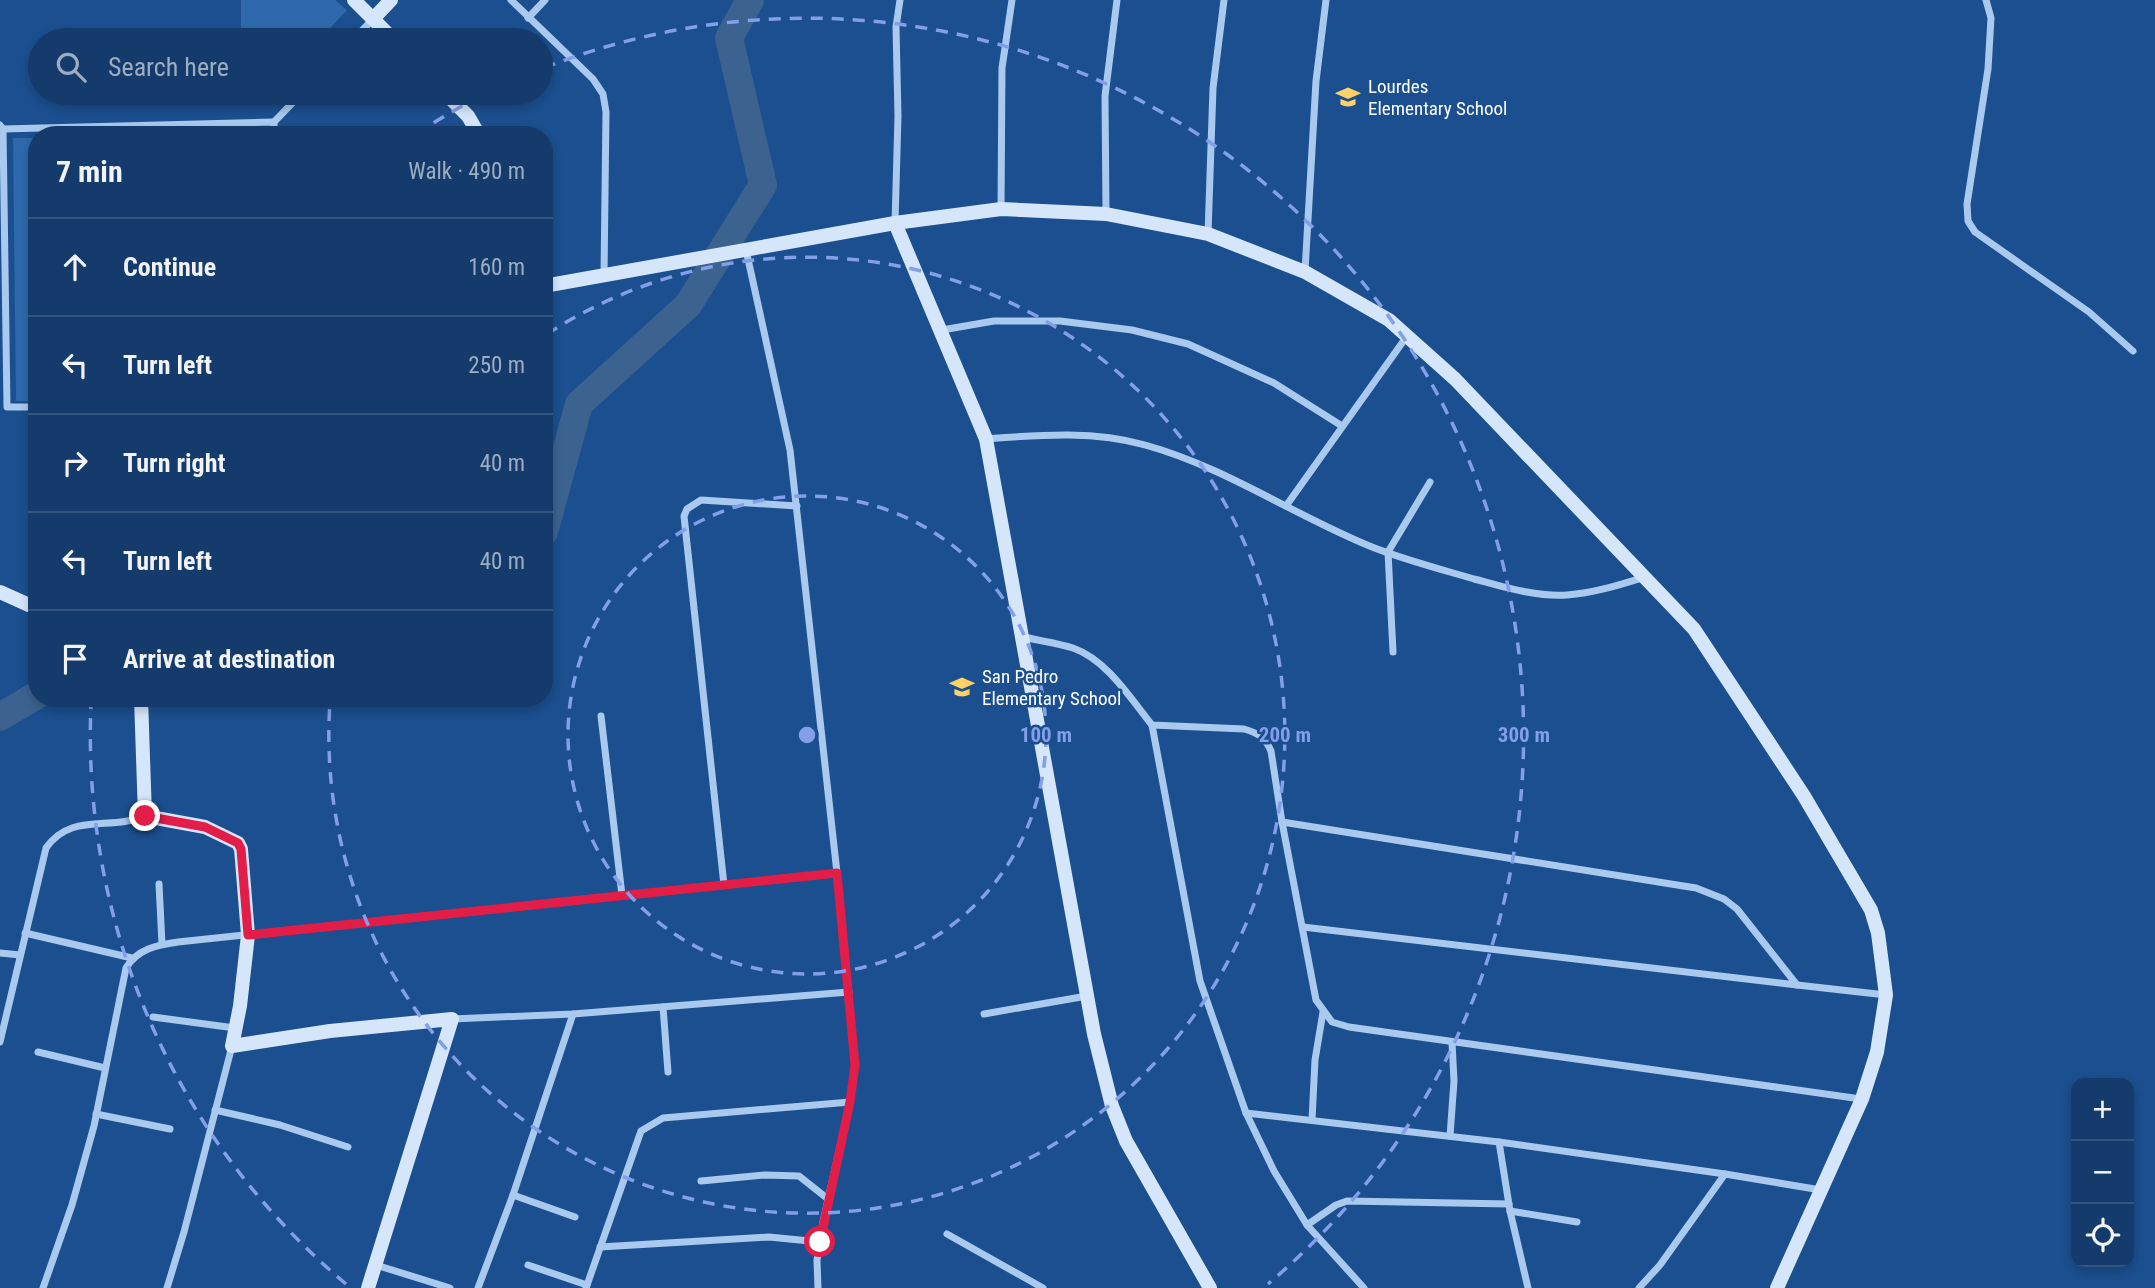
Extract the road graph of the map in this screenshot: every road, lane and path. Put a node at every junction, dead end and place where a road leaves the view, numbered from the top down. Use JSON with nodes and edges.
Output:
{"nodes":[{"id":1,"x":354,"y":0,"type":"edge"},
{"id":2,"x":391,"y":0,"type":"edge"},
{"id":3,"x":510,"y":0,"type":"edge"},
{"id":4,"x":545,"y":0,"type":"edge"},
{"id":5,"x":900,"y":0,"type":"edge"},
{"id":6,"x":1012,"y":0,"type":"edge"},
{"id":7,"x":1117,"y":0,"type":"edge"},
{"id":8,"x":1224,"y":0,"type":"edge"},
{"id":9,"x":1326,"y":0,"type":"edge"},
{"id":10,"x":1986,"y":0,"type":"edge"},
{"id":11,"x":528,"y":18,"type":"junction"},
{"id":12,"x":373,"y":19,"type":"junction"},
{"id":13,"x":364,"y":28,"type":"edge"},
{"id":14,"x":382,"y":28,"type":"edge"},
{"id":15,"x":539,"y":28,"type":"edge"},
{"id":16,"x":553,"y":41,"type":"edge"},
{"id":17,"x":290,"y":105,"type":"edge"},
{"id":18,"x":457,"y":105,"type":"edge"},
{"id":19,"x":274,"y":122,"type":"junction"},
{"id":20,"x":56,"y":126,"type":"edge"},
{"id":21,"x":274,"y":126,"type":"edge"},
{"id":22,"x":474,"y":126,"type":"edge"},
{"id":23,"x":2,"y":127,"type":"edge"},
{"id":24,"x":28,"y":127,"type":"edge"},
{"id":25,"x":1001,"y":209,"type":"junction"},
{"id":26,"x":1106,"y":214,"type":"junction"},
{"id":27,"x":895,"y":223,"type":"junction"},
{"id":28,"x":1208,"y":234,"type":"junction"},
{"id":29,"x":746,"y":250,"type":"junction"},
{"id":30,"x":1305,"y":272,"type":"junction"},
{"id":31,"x":604,"y":275,"type":"junction"},
{"id":32,"x":553,"y":284,"type":"edge"},
{"id":33,"x":942,"y":330,"type":"junction"},
{"id":34,"x":1407,"y":336,"type":"junction"},
{"id":35,"x":2133,"y":351,"type":"dead end"},
{"id":36,"x":28,"y":408,"type":"edge"},
{"id":37,"x":3,"y":410,"type":"edge"},
{"id":38,"x":1342,"y":426,"type":"junction"},
{"id":39,"x":986,"y":439,"type":"junction"},
{"id":40,"x":1430,"y":482,"type":"dead end"},
{"id":41,"x":797,"y":506,"type":"junction"},
{"id":42,"x":1286,"y":506,"type":"junction"},
{"id":43,"x":1388,"y":552,"type":"junction"},
{"id":44,"x":1645,"y":577,"type":"junction"},
{"id":45,"x":0,"y":592,"type":"edge"},
{"id":46,"x":28,"y":605,"type":"edge"},
{"id":47,"x":1024,"y":637,"type":"junction"},
{"id":48,"x":1393,"y":652,"type":"dead end"},
{"id":49,"x":141,"y":707,"type":"edge"},
{"id":50,"x":601,"y":716,"type":"dead end"},
{"id":51,"x":1152,"y":724,"type":"junction"},
{"id":52,"x":145,"y":816,"type":"junction"},
{"id":53,"x":1282,"y":822,"type":"junction"},
{"id":54,"x":837,"y":873,"type":"junction"},
{"id":55,"x":159,"y":884,"type":"dead end"},
{"id":56,"x":724,"y":885,"type":"junction"},
{"id":57,"x":622,"y":895,"type":"junction"},
{"id":58,"x":1303,"y":927,"type":"junction"},
{"id":59,"x":26,"y":933,"type":"junction"},
{"id":60,"x":248,"y":935,"type":"junction"},
{"id":61,"x":162,"y":944,"type":"junction"},
{"id":62,"x":0,"y":953,"type":"edge"},
{"id":63,"x":20,"y":956,"type":"junction"},
{"id":64,"x":132,"y":958,"type":"junction"},
{"id":65,"x":1797,"y":985,"type":"junction"},
{"id":66,"x":849,"y":992,"type":"junction"},
{"id":67,"x":1886,"y":995,"type":"junction"},
{"id":68,"x":1088,"y":996,"type":"junction"},
{"id":69,"x":663,"y":1006,"type":"junction"},
{"id":70,"x":1322,"y":1012,"type":"junction"},
{"id":71,"x":573,"y":1014,"type":"junction"},
{"id":72,"x":984,"y":1014,"type":"dead end"},
{"id":73,"x":153,"y":1017,"type":"dead end"},
{"id":74,"x":452,"y":1019,"type":"junction"},
{"id":75,"x":235,"y":1028,"type":"junction"},
{"id":76,"x":0,"y":1042,"type":"edge"},
{"id":77,"x":1452,"y":1042,"type":"junction"},
{"id":78,"x":232,"y":1046,"type":"junction"},
{"id":79,"x":38,"y":1052,"type":"dead end"},
{"id":80,"x":105,"y":1068,"type":"junction"},
{"id":81,"x":668,"y":1072,"type":"dead end"},
{"id":82,"x":1862,"y":1099,"type":"junction"},
{"id":83,"x":850,"y":1102,"type":"junction"},
{"id":84,"x":215,"y":1110,"type":"junction"},
{"id":85,"x":1246,"y":1113,"type":"junction"},
{"id":86,"x":96,"y":1114,"type":"junction"},
{"id":87,"x":1312,"y":1120,"type":"junction"},
{"id":88,"x":170,"y":1129,"type":"dead end"},
{"id":89,"x":1450,"y":1136,"type":"junction"},
{"id":90,"x":1499,"y":1142,"type":"junction"},
{"id":91,"x":348,"y":1147,"type":"dead end"},
{"id":92,"x":1725,"y":1174,"type":"junction"},
{"id":93,"x":701,"y":1181,"type":"dead end"},
{"id":94,"x":1821,"y":1190,"type":"junction"},
{"id":95,"x":513,"y":1195,"type":"junction"},
{"id":96,"x":828,"y":1199,"type":"junction"},
{"id":97,"x":1510,"y":1208,"type":"junction"},
{"id":98,"x":575,"y":1217,"type":"dead end"},
{"id":99,"x":1577,"y":1222,"type":"dead end"},
{"id":100,"x":1307,"y":1224,"type":"junction"},
{"id":101,"x":947,"y":1234,"type":"dead end"},
{"id":102,"x":820,"y":1242,"type":"junction"},
{"id":103,"x":600,"y":1247,"type":"junction"},
{"id":104,"x":375,"y":1265,"type":"junction"},
{"id":105,"x":528,"y":1265,"type":"dead end"},
{"id":106,"x":586,"y":1286,"type":"edge"},
{"id":107,"x":43,"y":1288,"type":"edge"},
{"id":108,"x":167,"y":1288,"type":"edge"},
{"id":109,"x":368,"y":1288,"type":"edge"},
{"id":110,"x":450,"y":1288,"type":"edge"},
{"id":111,"x":478,"y":1288,"type":"edge"},
{"id":112,"x":818,"y":1288,"type":"edge"},
{"id":113,"x":1044,"y":1288,"type":"edge"},
{"id":114,"x":1210,"y":1288,"type":"edge"},
{"id":115,"x":1364,"y":1288,"type":"edge"},
{"id":116,"x":1528,"y":1288,"type":"edge"},
{"id":117,"x":1639,"y":1288,"type":"edge"},
{"id":118,"x":1777,"y":1288,"type":"edge"}],
"edges":[{"from":1,"to":12,"type":"street"},
{"from":2,"to":12,"type":"street"},
{"from":3,"to":11,"type":"street"},
{"from":4,"to":11,"type":"street"},
{"from":5,"to":27,"type":"street"},
{"from":6,"to":25,"type":"street"},
{"from":7,"to":26,"type":"street"},
{"from":8,"to":28,"type":"street"},
{"from":9,"to":30,"type":"street"},
{"from":10,"to":35,"type":"street"},
{"from":11,"to":15,"type":"street"},
{"from":12,"to":13,"type":"street"},
{"from":12,"to":14,"type":"street"},
{"from":16,"to":31,"type":"street"},
{"from":17,"to":19,"type":"street"},
{"from":18,"to":22,"type":"street"},
{"from":19,"to":20,"type":"street"},
{"from":19,"to":21,"type":"street"},
{"from":23,"to":24,"type":"street"},
{"from":23,"to":37,"type":"street"},
{"from":25,"to":26,"type":"street"},
{"from":25,"to":27,"type":"street"},
{"from":26,"to":28,"type":"street"},
{"from":27,"to":29,"type":"street"},
{"from":27,"to":33,"type":"street"},
{"from":28,"to":30,"type":"street"},
{"from":29,"to":31,"type":"street"},
{"from":29,"to":41,"type":"street"},
{"from":30,"to":34,"type":"street"},
{"from":31,"to":32,"type":"street"},
{"from":33,"to":38,"type":"street"},
{"from":33,"to":39,"type":"street"},
{"from":34,"to":38,"type":"street"},
{"from":34,"to":44,"type":"street"},
{"from":36,"to":37,"type":"street"},
{"from":38,"to":42,"type":"street"},
{"from":39,"to":42,"type":"street"},
{"from":39,"to":47,"type":"street"},
{"from":40,"to":43,"type":"street"},
{"from":41,"to":54,"type":"street"},
{"from":41,"to":56,"type":"street"},
{"from":42,"to":43,"type":"street"},
{"from":43,"to":44,"type":"street"},
{"from":43,"to":48,"type":"street"},
{"from":44,"to":67,"type":"street"},
{"from":45,"to":46,"type":"street"},
{"from":47,"to":51,"type":"street"},
{"from":47,"to":68,"type":"street"},
{"from":49,"to":52,"type":"street"},
{"from":50,"to":57,"type":"street"},
{"from":51,"to":53,"type":"street"},
{"from":51,"to":85,"type":"street"},
{"from":52,"to":59,"type":"street"},
{"from":52,"to":60,"type":"street"},
{"from":53,"to":58,"type":"street"},
{"from":53,"to":65,"type":"street"},
{"from":54,"to":56,"type":"street"},
{"from":54,"to":66,"type":"street"},
{"from":55,"to":61,"type":"street"},
{"from":56,"to":57,"type":"street"},
{"from":57,"to":60,"type":"street"},
{"from":58,"to":65,"type":"street"},
{"from":58,"to":70,"type":"street"},
{"from":59,"to":63,"type":"street"},
{"from":59,"to":64,"type":"street"},
{"from":60,"to":61,"type":"street"},
{"from":60,"to":75,"type":"street"},
{"from":61,"to":64,"type":"street"},
{"from":62,"to":63,"type":"street"},
{"from":63,"to":76,"type":"street"},
{"from":64,"to":80,"type":"street"},
{"from":65,"to":67,"type":"street"},
{"from":66,"to":69,"type":"street"},
{"from":66,"to":83,"type":"street"},
{"from":67,"to":82,"type":"street"},
{"from":68,"to":72,"type":"street"},
{"from":68,"to":114,"type":"street"},
{"from":69,"to":71,"type":"street"},
{"from":69,"to":81,"type":"street"},
{"from":70,"to":77,"type":"street"},
{"from":70,"to":87,"type":"street"},
{"from":71,"to":74,"type":"street"},
{"from":71,"to":95,"type":"street"},
{"from":73,"to":75,"type":"street"},
{"from":74,"to":78,"type":"street"},
{"from":74,"to":104,"type":"street"},
{"from":75,"to":78,"type":"street"},
{"from":77,"to":82,"type":"street"},
{"from":77,"to":89,"type":"street"},
{"from":78,"to":84,"type":"street"},
{"from":79,"to":80,"type":"street"},
{"from":80,"to":86,"type":"street"},
{"from":82,"to":94,"type":"street"},
{"from":83,"to":96,"type":"street"},
{"from":83,"to":103,"type":"street"},
{"from":84,"to":91,"type":"street"},
{"from":84,"to":108,"type":"street"},
{"from":85,"to":87,"type":"street"},
{"from":85,"to":100,"type":"street"},
{"from":86,"to":88,"type":"street"},
{"from":86,"to":107,"type":"street"},
{"from":87,"to":89,"type":"street"},
{"from":89,"to":90,"type":"street"},
{"from":90,"to":92,"type":"street"},
{"from":90,"to":97,"type":"street"},
{"from":92,"to":94,"type":"street"},
{"from":92,"to":117,"type":"street"},
{"from":93,"to":96,"type":"street"},
{"from":94,"to":118,"type":"street"},
{"from":95,"to":98,"type":"street"},
{"from":95,"to":111,"type":"street"},
{"from":96,"to":102,"type":"street"},
{"from":97,"to":99,"type":"street"},
{"from":97,"to":100,"type":"street"},
{"from":97,"to":116,"type":"street"},
{"from":100,"to":115,"type":"street"},
{"from":101,"to":113,"type":"street"},
{"from":102,"to":103,"type":"street"},
{"from":102,"to":112,"type":"street"},
{"from":103,"to":106,"type":"street"},
{"from":104,"to":109,"type":"street"},
{"from":104,"to":110,"type":"street"},
{"from":105,"to":106,"type":"street"}]}
